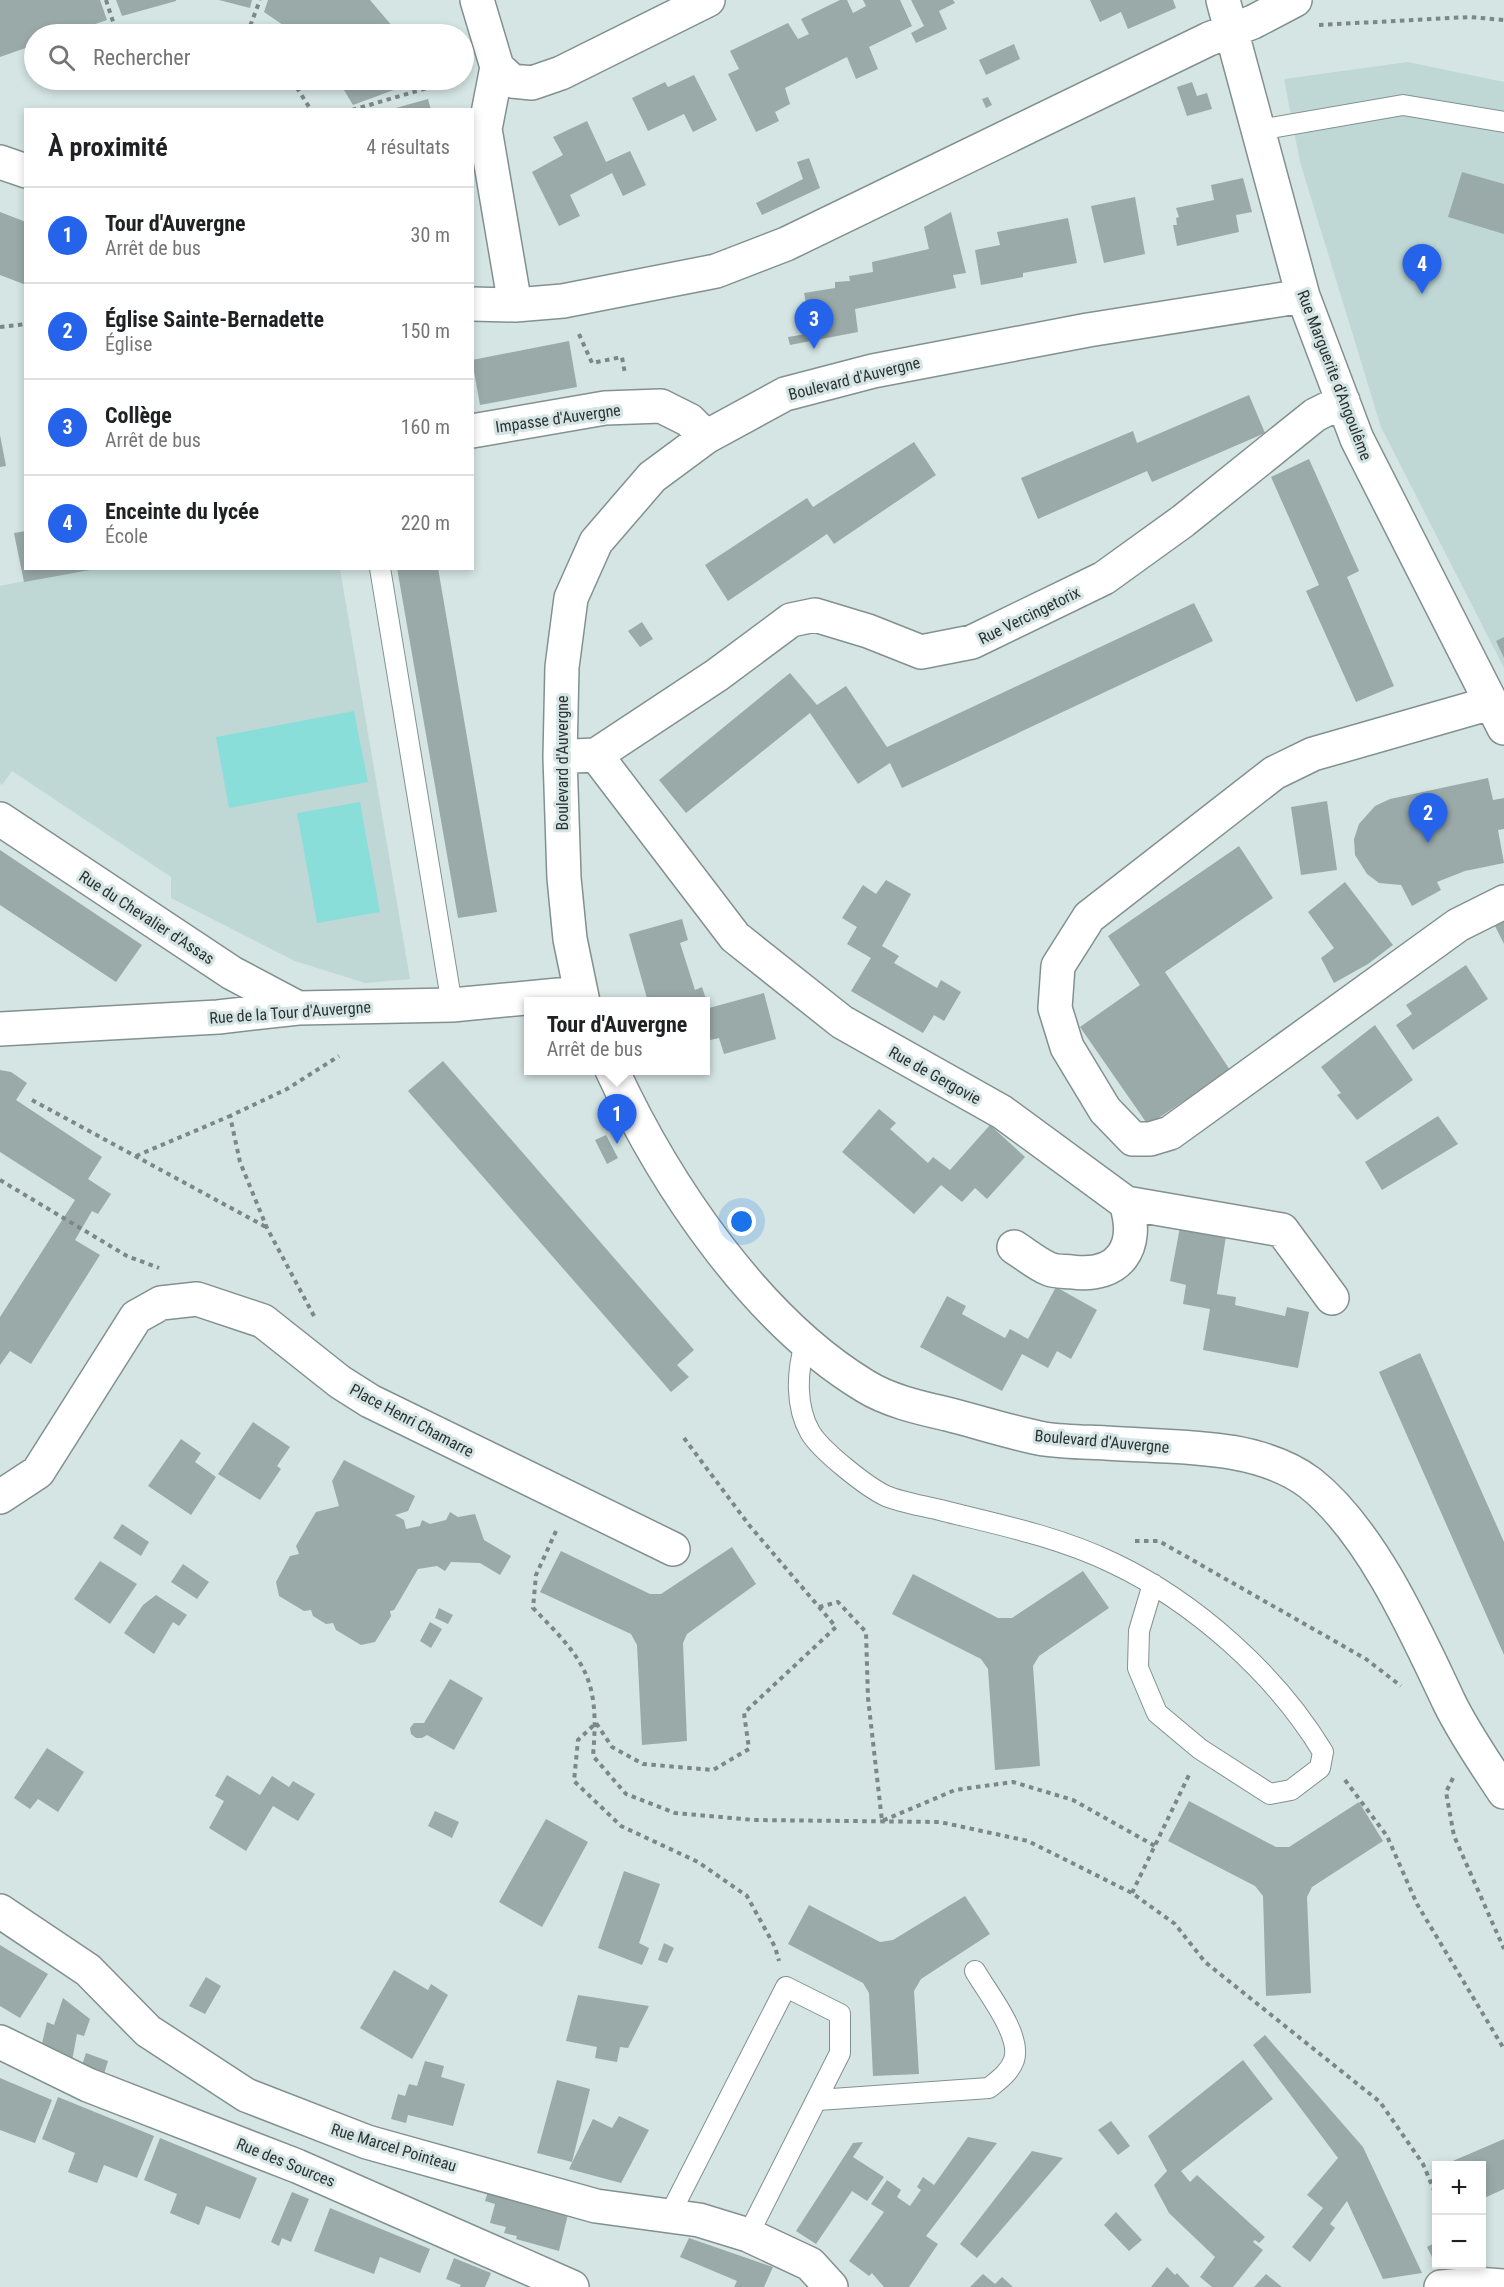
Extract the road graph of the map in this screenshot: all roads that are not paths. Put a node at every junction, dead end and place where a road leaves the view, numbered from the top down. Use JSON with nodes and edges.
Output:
{"nodes":[{"id":1,"x":477,"y":0,"type":"edge"},
{"id":2,"x":708,"y":0,"type":"edge"},
{"id":3,"x":1305,"y":12,"type":"edge"},
{"id":4,"x":1227,"y":15,"type":"edge"},
{"id":5,"x":497,"y":67,"type":"junction"},
{"id":6,"x":1504,"y":122,"type":"edge"},
{"id":7,"x":1258,"y":130,"type":"junction"},
{"id":8,"x":0,"y":162,"type":"edge"},
{"id":9,"x":24,"y":170,"type":"edge"},
{"id":10,"x":1303,"y":296,"type":"junction"},
{"id":11,"x":474,"y":304,"type":"edge"},
{"id":12,"x":515,"y":305,"type":"junction"},
{"id":13,"x":1343,"y":401,"type":"junction"},
{"id":14,"x":474,"y":431,"type":"edge"},
{"id":15,"x":706,"y":437,"type":"junction"},
{"id":16,"x":380,"y":570,"type":"edge"},
{"id":17,"x":1498,"y":716,"type":"edge"},
{"id":18,"x":596,"y":755,"type":"junction"},
{"id":19,"x":560,"y":757,"type":"junction"},
{"id":20,"x":0,"y":819,"type":"edge"},
{"id":21,"x":1504,"y":902,"type":"edge"},
{"id":22,"x":581,"y":997,"type":"edge"},
{"id":23,"x":524,"y":1001,"type":"edge"},
{"id":24,"x":452,"y":1005,"type":"junction"},
{"id":25,"x":298,"y":1008,"type":"junction"},
{"id":26,"x":0,"y":1029,"type":"edge"},
{"id":27,"x":614,"y":1075,"type":"edge"},
{"id":28,"x":1126,"y":1203,"type":"junction"},
{"id":29,"x":1014,"y":1247,"type":"dead end"},
{"id":30,"x":1332,"y":1298,"type":"dead end"},
{"id":31,"x":806,"y":1344,"type":"junction"},
{"id":32,"x":0,"y":1497,"type":"edge"},
{"id":33,"x":673,"y":1549,"type":"dead end"},
{"id":34,"x":1153,"y":1584,"type":"junction"},
{"id":35,"x":1504,"y":1792,"type":"edge"},
{"id":36,"x":0,"y":1911,"type":"edge"},
{"id":37,"x":975,"y":1971,"type":"dead end"},
{"id":38,"x":0,"y":2042,"type":"edge"},
{"id":39,"x":818,"y":2100,"type":"junction"},
{"id":40,"x":669,"y":2216,"type":"junction"},
{"id":41,"x":748,"y":2235,"type":"junction"},
{"id":42,"x":1504,"y":2286,"type":"edge"},
{"id":43,"x":572,"y":2287,"type":"edge"},
{"id":44,"x":831,"y":2287,"type":"edge"},
{"id":45,"x":1442,"y":2287,"type":"edge"}],
"edges":[{"from":1,"to":5,"type":"street"},
{"from":2,"to":5,"type":"street"},
{"from":3,"to":4,"type":"street"},
{"from":4,"to":7,"type":"street","name":"Rue Marguerite d'Angoulême"},
{"from":4,"to":12,"type":"street"},
{"from":5,"to":12,"type":"street"},
{"from":6,"to":7,"type":"lane"},
{"from":7,"to":10,"type":"street","name":"Rue Marguerite d'Angoulême"},
{"from":8,"to":9,"type":"street"},
{"from":10,"to":13,"type":"street","name":"Rue Marguerite d'Angoulême"},
{"from":10,"to":15,"type":"street","name":"Boulevard d'Auvergne"},
{"from":11,"to":12,"type":"street"},
{"from":13,"to":17,"type":"street","name":"Rue Marguerite d'Angoulême"},
{"from":13,"to":18,"type":"street","name":"Rue Vercingetorix"},
{"from":14,"to":15,"type":"street","name":"Impasse d'Auvergne"},
{"from":15,"to":19,"type":"street","name":"Boulevard d'Auvergne"},
{"from":16,"to":24,"type":"lane"},
{"from":17,"to":21,"type":"street"},
{"from":18,"to":19,"type":"street"},
{"from":18,"to":28,"type":"street","name":"Rue de Gergovie"},
{"from":19,"to":22,"type":"street","name":"Boulevard d'Auvergne"},
{"from":20,"to":25,"type":"street","name":"Rue du Chevalier d'Assas"},
{"from":23,"to":24,"type":"street","name":"Rue de la Tour d'Auvergne"},
{"from":24,"to":25,"type":"street","name":"Rue de la Tour d'Auvergne"},
{"from":25,"to":26,"type":"street","name":"Rue de la Tour d'Auvergne"},
{"from":27,"to":31,"type":"street","name":"Boulevard d'Auvergne"},
{"from":28,"to":29,"type":"street"},
{"from":28,"to":30,"type":"street","name":"Rue de Gergovie"},
{"from":31,"to":34,"type":"lane"},
{"from":31,"to":35,"type":"street","name":"Boulevard d'Auvergne"},
{"from":32,"to":33,"type":"street","name":"Place Henri Chamarre"},
{"from":34,"to":34,"type":"lane"},
{"from":36,"to":40,"type":"street","name":"Rue Marcel Pointeau"},
{"from":37,"to":39,"type":"lane"},
{"from":38,"to":43,"type":"street","name":"Rue des Sources"},
{"from":39,"to":40,"type":"lane"},
{"from":39,"to":41,"type":"lane"},
{"from":40,"to":41,"type":"street","name":"Rue Marcel Pointeau"},
{"from":41,"to":44,"type":"street","name":"Rue Marcel Pointeau"},
{"from":42,"to":45,"type":"street"}]}
